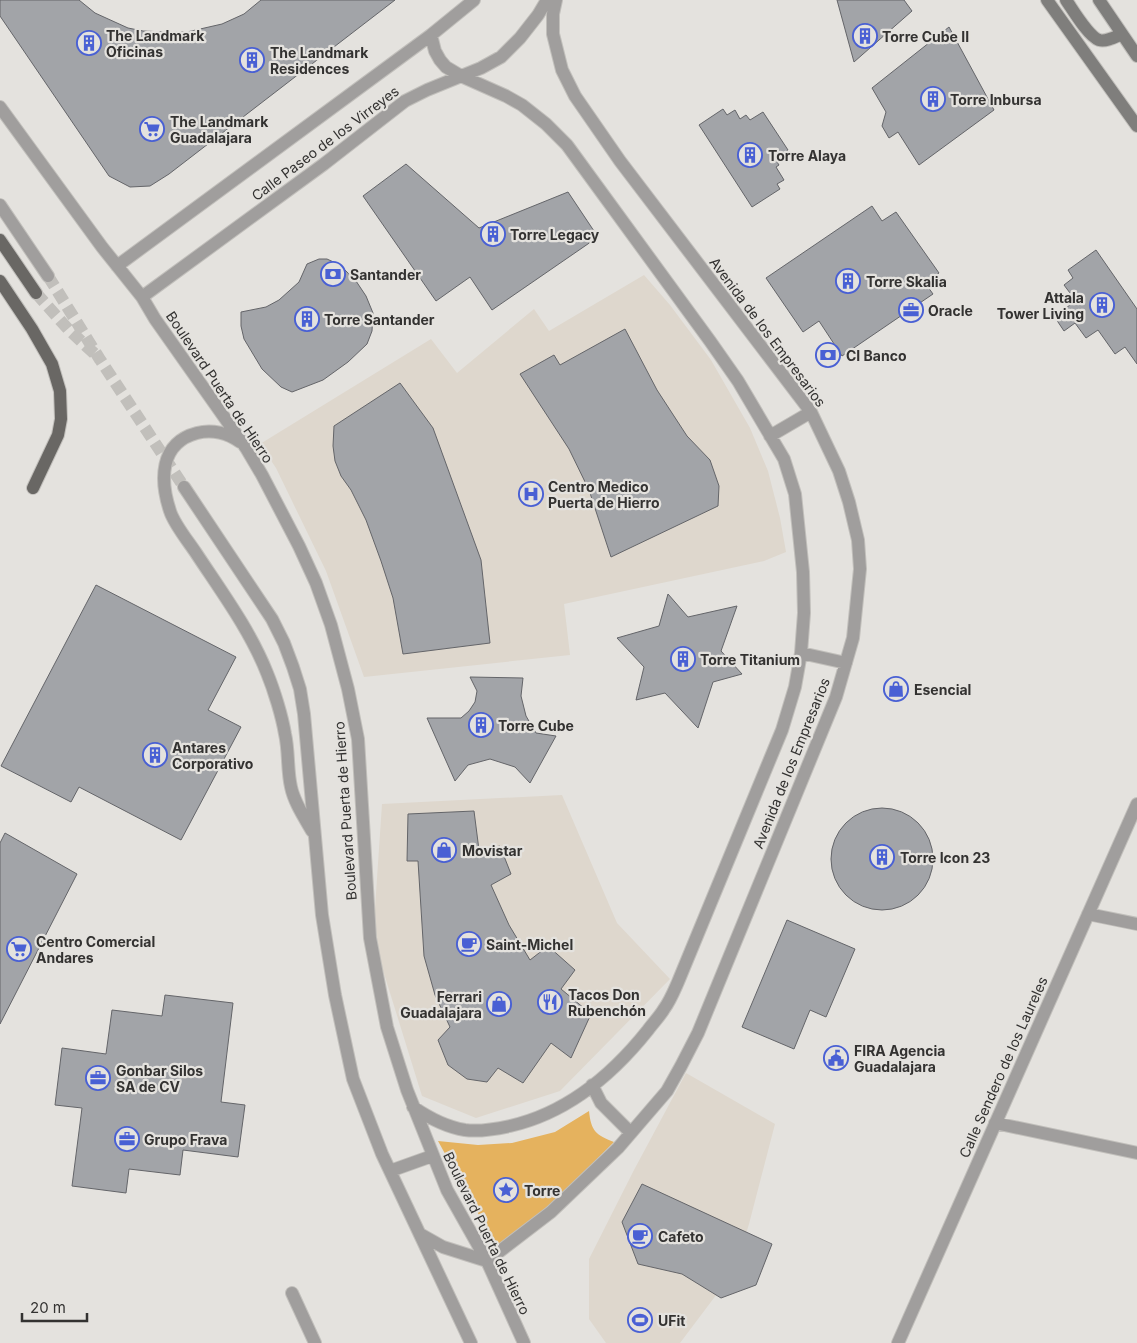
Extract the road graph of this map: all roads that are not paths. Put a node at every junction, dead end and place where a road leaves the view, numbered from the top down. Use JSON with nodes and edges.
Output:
{"nodes":[{"id":1,"x":474,"y":0,"type":"edge"},
{"id":2,"x":547,"y":0,"type":"edge"},
{"id":3,"x":556,"y":0,"type":"edge"},
{"id":4,"x":1047,"y":0,"type":"edge"},
{"id":5,"x":1066,"y":0,"type":"edge"},
{"id":6,"x":1099,"y":0,"type":"edge"},
{"id":7,"x":1122,"y":34,"type":"junction"},
{"id":8,"x":431,"y":35,"type":"junction"},
{"id":9,"x":1137,"y":56,"type":"edge"},
{"id":10,"x":461,"y":76,"type":"junction"},
{"id":11,"x":0,"y":108,"type":"edge"},
{"id":12,"x":1137,"y":126,"type":"edge"},
{"id":13,"x":0,"y":205,"type":"edge"},
{"id":14,"x":0,"y":240,"type":"edge"},
{"id":15,"x":117,"y":266,"type":"junction"},
{"id":16,"x":48,"y":276,"type":"tunnel mouth"},
{"id":17,"x":0,"y":280,"type":"edge"},
{"id":18,"x":36,"y":293,"type":"tunnel mouth"},
{"id":19,"x":142,"y":297,"type":"junction"},
{"id":20,"x":811,"y":412,"type":"junction"},
{"id":21,"x":770,"y":436,"type":"junction"},
{"id":22,"x":246,"y":448,"type":"junction"},
{"id":23,"x":184,"y":487,"type":"tunnel mouth"},
{"id":24,"x":33,"y":488,"type":"dead end"},
{"id":25,"x":801,"y":653,"type":"junction"},
{"id":26,"x":846,"y":663,"type":"junction"},
{"id":27,"x":1137,"y":804,"type":"edge"},
{"id":28,"x":315,"y":835,"type":"junction"},
{"id":29,"x":1088,"y":914,"type":"junction"},
{"id":30,"x":1137,"y":924,"type":"edge"},
{"id":31,"x":592,"y":1085,"type":"junction"},
{"id":32,"x":413,"y":1107,"type":"junction"},
{"id":33,"x":995,"y":1123,"type":"junction"},
{"id":34,"x":631,"y":1134,"type":"junction"},
{"id":35,"x":1137,"y":1153,"type":"edge"},
{"id":36,"x":432,"y":1156,"type":"junction"},
{"id":37,"x":390,"y":1171,"type":"junction"},
{"id":38,"x":420,"y":1234,"type":"junction"},
{"id":39,"x":486,"y":1261,"type":"junction"},
{"id":40,"x":292,"y":1293,"type":"dead end"},
{"id":41,"x":315,"y":1343,"type":"edge"},
{"id":42,"x":471,"y":1343,"type":"edge"},
{"id":43,"x":524,"y":1343,"type":"edge"},
{"id":44,"x":898,"y":1343,"type":"edge"}],
"edges":[{"from":1,"to":8,"type":"street","name":"Calle Paseo de los Virreyes"},
{"from":2,"to":10,"type":"street","name":"Calle Paseo de los Virreyes"},
{"from":3,"to":20,"type":"street","name":"Avenida de los Empresarios"},
{"from":4,"to":12,"type":"street"},
{"from":5,"to":7,"type":"street"},
{"from":6,"to":7,"type":"street"},
{"from":7,"to":9,"type":"street"},
{"from":8,"to":10,"type":"street","name":"Avenida de los Empresarios"},
{"from":8,"to":15,"type":"street","name":"Calle Paseo de los Virreyes"},
{"from":10,"to":19,"type":"street","name":"Calle Paseo de los Virreyes"},
{"from":10,"to":21,"type":"street","name":"Avenida de los Empresarios"},
{"from":11,"to":15,"type":"street","name":"Boulevard Puerta de Hierro"},
{"from":13,"to":16,"type":"street"},
{"from":14,"to":18,"type":"main road"},
{"from":15,"to":19,"type":"street","name":"Boulevard Puerta de Hierro"},
{"from":17,"to":24,"type":"main road"},
{"from":19,"to":22,"type":"street","name":"Boulevard Puerta de Hierro"},
{"from":20,"to":21,"type":"street"},
{"from":20,"to":26,"type":"street","name":"Avenida de los Empresarios"},
{"from":21,"to":25,"type":"street","name":"Avenida de los Empresarios"},
{"from":22,"to":28,"type":"street"},
{"from":22,"to":32,"type":"street","name":"Boulevard Puerta de Hierro"},
{"from":23,"to":28,"type":"street"},
{"from":25,"to":26,"type":"street"},
{"from":25,"to":31,"type":"street","name":"Avenida de los Empresarios"},
{"from":26,"to":34,"type":"street","name":"Avenida de los Empresarios"},
{"from":27,"to":29,"type":"street","name":"Calle Sendero de los Laureles"},
{"from":28,"to":37,"type":"street"},
{"from":29,"to":30,"type":"street"},
{"from":29,"to":33,"type":"street","name":"Calle Sendero de los Laureles"},
{"from":31,"to":32,"type":"street","name":"Avenida de los Empresarios"},
{"from":31,"to":34,"type":"street"},
{"from":32,"to":36,"type":"street","name":"Boulevard Puerta de Hierro"},
{"from":33,"to":35,"type":"street"},
{"from":33,"to":44,"type":"street","name":"Calle Sendero de los Laureles"},
{"from":34,"to":39,"type":"street","name":"Avenida de los Empresarios"},
{"from":36,"to":37,"type":"street"},
{"from":36,"to":39,"type":"street","name":"Boulevard Puerta de Hierro"},
{"from":37,"to":38,"type":"street"},
{"from":38,"to":39,"type":"street"},
{"from":38,"to":42,"type":"street"},
{"from":39,"to":43,"type":"street","name":"Boulevard Puerta de Hierro"},
{"from":40,"to":41,"type":"street"}]}
